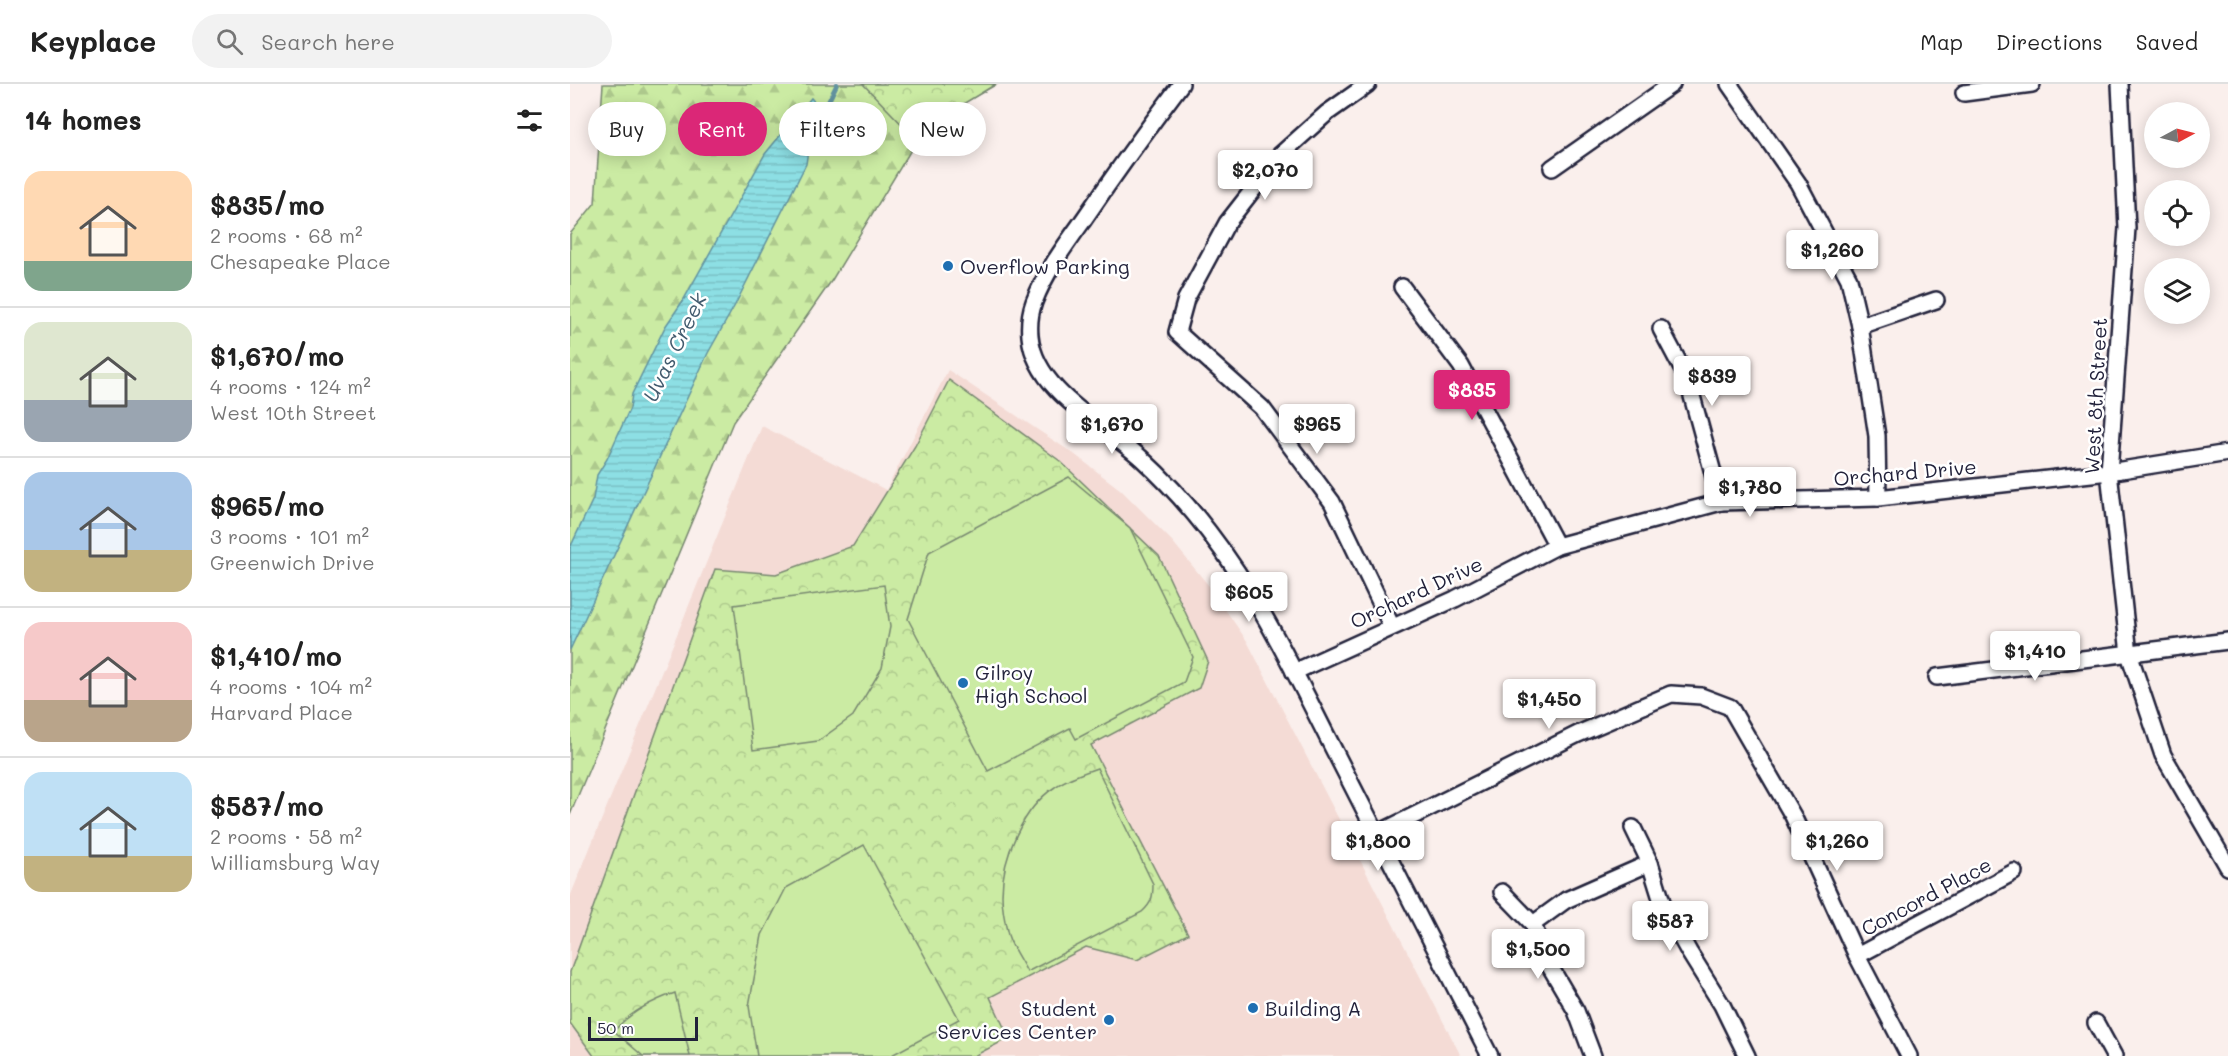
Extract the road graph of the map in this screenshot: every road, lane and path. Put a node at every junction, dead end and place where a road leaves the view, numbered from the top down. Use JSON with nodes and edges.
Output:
{"nodes":[{"id":1,"x":1181,"y":84,"type":"edge"},
{"id":2,"x":1368,"y":84,"type":"edge"},
{"id":3,"x":1672,"y":84,"type":"edge"},
{"id":4,"x":1729,"y":84,"type":"edge"},
{"id":5,"x":2032,"y":84,"type":"edge"},
{"id":6,"x":2120,"y":84,"type":"edge"},
{"id":7,"x":1964,"y":93,"type":"dead end"},
{"id":8,"x":1552,"y":168,"type":"dead end"},
{"id":9,"x":1402,"y":287,"type":"dead end"},
{"id":10,"x":1936,"y":300,"type":"dead end"},
{"id":11,"x":1860,"y":326,"type":"junction"},
{"id":12,"x":1661,"y":329,"type":"dead end"},
{"id":13,"x":2228,"y":453,"type":"edge"},
{"id":14,"x":2109,"y":472,"type":"junction"},
{"id":15,"x":1878,"y":498,"type":"junction"},
{"id":16,"x":1721,"y":502,"type":"junction"},
{"id":17,"x":1557,"y":546,"type":"junction"},
{"id":18,"x":1392,"y":627,"type":"junction"},
{"id":19,"x":2228,"y":641,"type":"edge"},
{"id":20,"x":2129,"y":654,"type":"junction"},
{"id":21,"x":1294,"y":672,"type":"junction"},
{"id":22,"x":1937,"y":677,"type":"dead end"},
{"id":23,"x":1633,"y":828,"type":"dead end"},
{"id":24,"x":1377,"y":834,"type":"junction"},
{"id":25,"x":1650,"y":863,"type":"junction"},
{"id":26,"x":2228,"y":867,"type":"edge"},
{"id":27,"x":2014,"y":872,"type":"dead end"},
{"id":28,"x":1502,"y":892,"type":"dead end"},
{"id":29,"x":1533,"y":924,"type":"junction"},
{"id":30,"x":1857,"y":956,"type":"junction"},
{"id":31,"x":2096,"y":1023,"type":"dead end"},
{"id":32,"x":1490,"y":1056,"type":"edge"},
{"id":33,"x":1593,"y":1056,"type":"edge"},
{"id":34,"x":1748,"y":1056,"type":"edge"},
{"id":35,"x":1909,"y":1056,"type":"edge"},
{"id":36,"x":2114,"y":1056,"type":"edge"}],
"edges":[{"from":1,"to":21,"type":"street"},
{"from":2,"to":18,"type":"street"},
{"from":3,"to":8,"type":"street"},
{"from":4,"to":11,"type":"street"},
{"from":5,"to":7,"type":"street"},
{"from":6,"to":14,"type":"street","name":"West 8th Street"},
{"from":9,"to":17,"type":"street"},
{"from":10,"to":11,"type":"street"},
{"from":11,"to":15,"type":"street"},
{"from":12,"to":16,"type":"street"},
{"from":13,"to":14,"type":"street","name":"Orchard Drive"},
{"from":14,"to":15,"type":"street","name":"Orchard Drive"},
{"from":14,"to":20,"type":"street","name":"West 8th Street"},
{"from":15,"to":16,"type":"street","name":"Orchard Drive"},
{"from":16,"to":17,"type":"street","name":"Orchard Drive"},
{"from":17,"to":18,"type":"street","name":"Orchard Drive"},
{"from":18,"to":21,"type":"street","name":"Orchard Drive"},
{"from":19,"to":20,"type":"street"},
{"from":20,"to":22,"type":"street"},
{"from":20,"to":26,"type":"street","name":"West 8th Street"},
{"from":21,"to":24,"type":"street"},
{"from":23,"to":25,"type":"street"},
{"from":24,"to":30,"type":"street"},
{"from":24,"to":32,"type":"street"},
{"from":25,"to":29,"type":"street"},
{"from":25,"to":34,"type":"street"},
{"from":27,"to":30,"type":"street","name":"Concord Place"},
{"from":28,"to":29,"type":"street"},
{"from":29,"to":33,"type":"street"},
{"from":30,"to":35,"type":"street"},
{"from":31,"to":36,"type":"street"}]}
